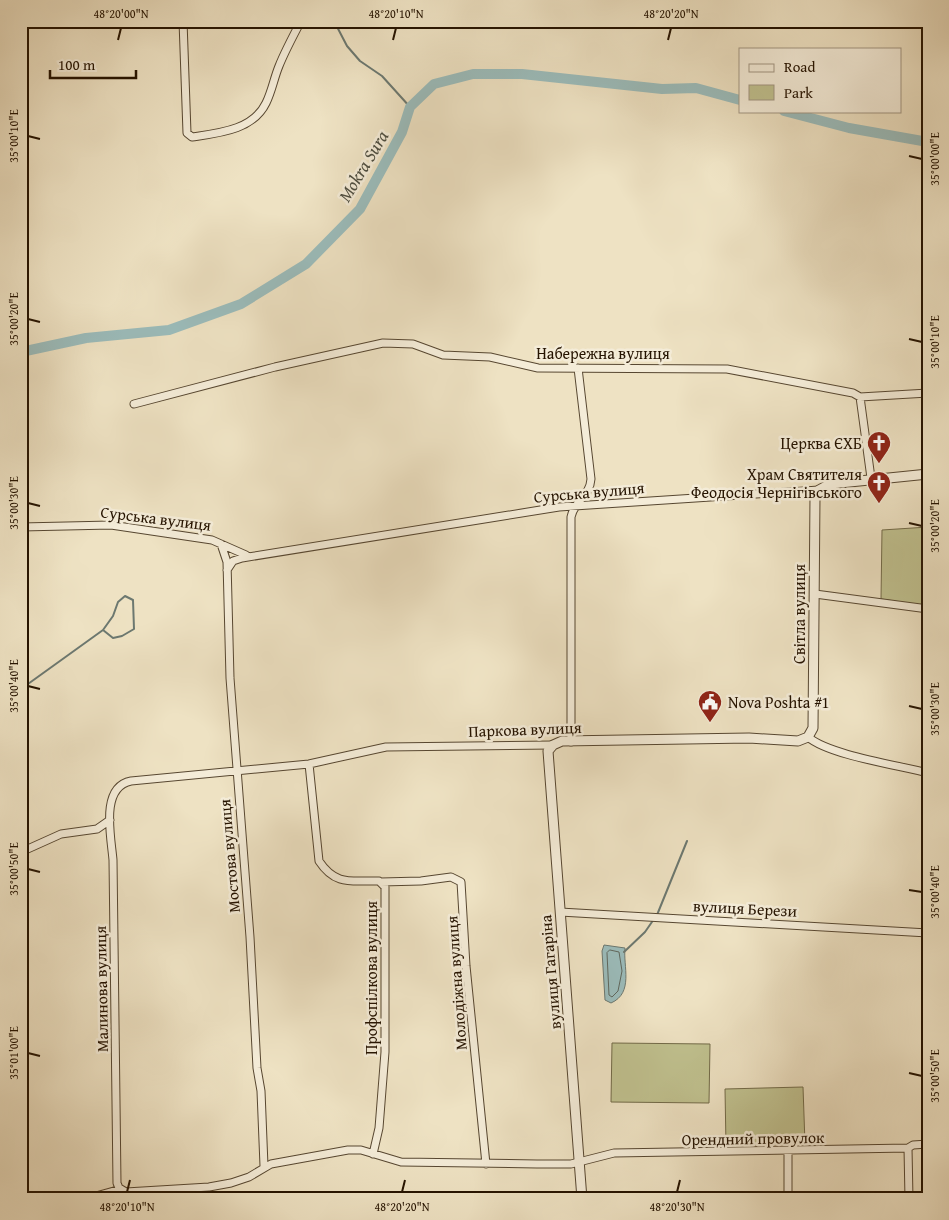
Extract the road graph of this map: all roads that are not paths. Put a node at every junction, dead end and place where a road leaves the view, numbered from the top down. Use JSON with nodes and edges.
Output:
{"nodes":[{"id":1,"x":183,"y":21,"type":"edge"},
{"id":2,"x":301,"y":21,"type":"edge"},
{"id":3,"x":578,"y":368,"type":"junction"},
{"id":4,"x":928,"y":393,"type":"edge"},
{"id":5,"x":860,"y":397,"type":"junction"},
{"id":6,"x":134,"y":404,"type":"dead end"},
{"id":7,"x":928,"y":474,"type":"edge"},
{"id":8,"x":871,"y":478,"type":"junction"},
{"id":9,"x":819,"y":490,"type":"junction"},
{"id":10,"x":574,"y":507,"type":"junction"},
{"id":11,"x":21,"y":527,"type":"edge"},
{"id":12,"x":221,"y":544,"type":"junction"},
{"id":13,"x":253,"y":556,"type":"junction"},
{"id":14,"x":227,"y":573,"type":"junction"},
{"id":15,"x":815,"y":594,"type":"junction"},
{"id":16,"x":928,"y":609,"type":"edge"},
{"id":17,"x":808,"y":737,"type":"junction"},
{"id":18,"x":571,"y":742,"type":"junction"},
{"id":19,"x":553,"y":745,"type":"junction"},
{"id":20,"x":309,"y":764,"type":"junction"},
{"id":21,"x":235,"y":771,"type":"junction"},
{"id":22,"x":928,"y":773,"type":"edge"},
{"id":23,"x":120,"y":785,"type":"joint"},
{"id":24,"x":110,"y":820,"type":"junction"},
{"id":25,"x":21,"y":852,"type":"edge"},
{"id":26,"x":381,"y":882,"type":"junction"},
{"id":27,"x":560,"y":912,"type":"junction"},
{"id":28,"x":928,"y":933,"type":"edge"},
{"id":29,"x":928,"y":1144,"type":"edge"},
{"id":30,"x":908,"y":1148,"type":"junction"},
{"id":31,"x":788,"y":1152,"type":"junction"},
{"id":32,"x":373,"y":1154,"type":"junction"},
{"id":33,"x":580,"y":1162,"type":"junction"},
{"id":34,"x":486,"y":1164,"type":"junction"},
{"id":35,"x":264,"y":1166,"type":"junction"},
{"id":36,"x":124,"y":1191,"type":"junction"},
{"id":37,"x":85,"y":1199,"type":"edge"},
{"id":38,"x":582,"y":1199,"type":"edge"},
{"id":39,"x":788,"y":1199,"type":"edge"},
{"id":40,"x":909,"y":1199,"type":"edge"}],
"edges":[{"from":1,"to":2,"type":"street"},
{"from":3,"to":5,"type":"street","name":"Набережна вулиця"},
{"from":3,"to":6,"type":"street","name":"Набережна вулиця"},
{"from":3,"to":10,"type":"street"},
{"from":4,"to":5,"type":"street","name":"Набережна вулиця"},
{"from":5,"to":8,"type":"street"},
{"from":7,"to":8,"type":"street","name":"Сурська вулиця"},
{"from":8,"to":9,"type":"street","name":"Сурська вулиця"},
{"from":9,"to":10,"type":"street","name":"Сурська вулиця"},
{"from":9,"to":15,"type":"street","name":"Світла вулиця"},
{"from":10,"to":13,"type":"street","name":"Сурська вулиця"},
{"from":10,"to":18,"type":"street"},
{"from":11,"to":12,"type":"street","name":"Сурська вулиця"},
{"from":12,"to":13,"type":"street","name":"Сурська вулиця"},
{"from":12,"to":14,"type":"street","name":"Мостова вулиця"},
{"from":13,"to":14,"type":"street","name":"Сурська вулиця"},
{"from":14,"to":21,"type":"street","name":"Мостова вулиця"},
{"from":15,"to":16,"type":"street"},
{"from":15,"to":17,"type":"street","name":"Світла вулиця"},
{"from":17,"to":18,"type":"street","name":"Паркова вулиця"},
{"from":17,"to":22,"type":"street"},
{"from":18,"to":19,"type":"street","name":"Паркова вулиця"},
{"from":19,"to":20,"type":"street","name":"Паркова вулиця"},
{"from":19,"to":27,"type":"street","name":"вулиця Гагаріна"},
{"from":20,"to":21,"type":"street","name":"Паркова вулиця"},
{"from":20,"to":26,"type":"street","name":"Профспілкова вулиця"},
{"from":21,"to":23,"type":"street","name":"Паркова вулиця"},
{"from":21,"to":35,"type":"street","name":"Мостова вулиця"},
{"from":23,"to":24,"type":"street","name":"Малинова вулиця"},
{"from":24,"to":25,"type":"street"},
{"from":24,"to":36,"type":"street","name":"Малинова вулиця"},
{"from":26,"to":32,"type":"street","name":"Профспілкова вулиця"},
{"from":26,"to":34,"type":"street","name":"Молодіжна вулиця"},
{"from":27,"to":28,"type":"street","name":"вулиця Берези"},
{"from":27,"to":33,"type":"street","name":"вулиця Гагаріна"},
{"from":29,"to":30,"type":"street","name":"Орендний провулок"},
{"from":30,"to":31,"type":"street","name":"Орендний провулок"},
{"from":30,"to":40,"type":"street"},
{"from":31,"to":33,"type":"street","name":"Орендний провулок"},
{"from":31,"to":39,"type":"street"},
{"from":32,"to":34,"type":"street"},
{"from":32,"to":35,"type":"street"},
{"from":33,"to":34,"type":"street"},
{"from":33,"to":38,"type":"street","name":"вулиця Гагаріна"},
{"from":35,"to":36,"type":"street"},
{"from":36,"to":37,"type":"street"}]}
